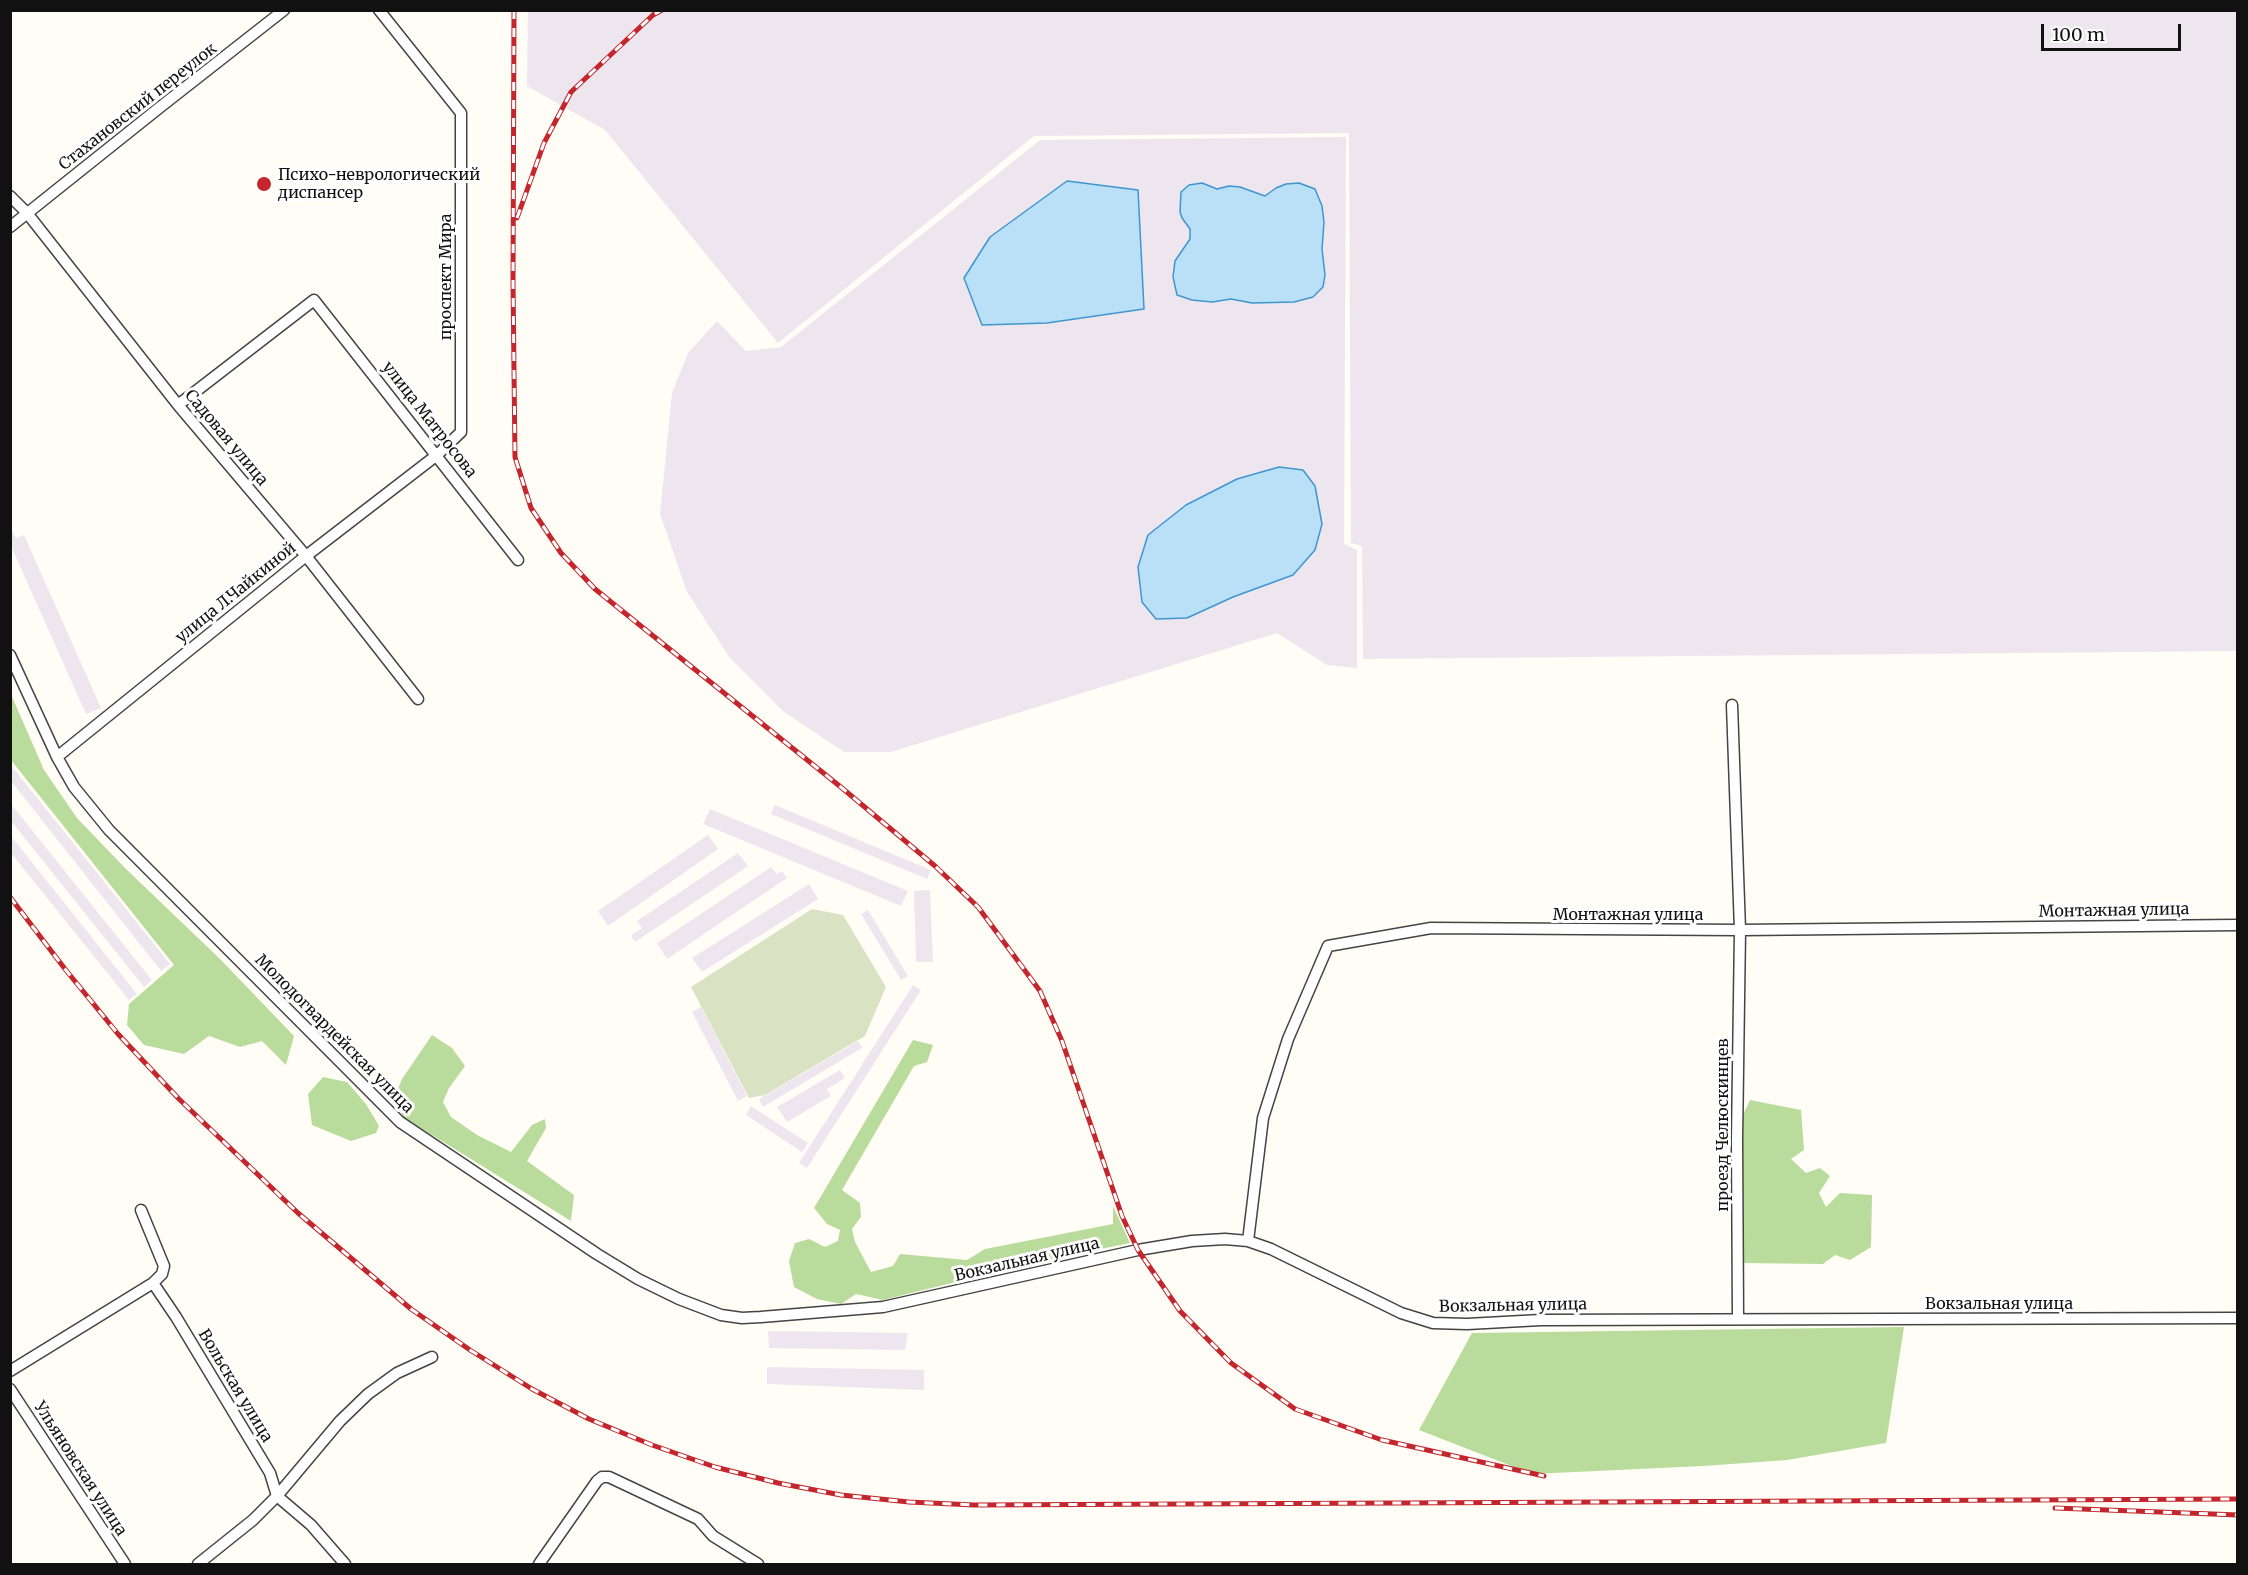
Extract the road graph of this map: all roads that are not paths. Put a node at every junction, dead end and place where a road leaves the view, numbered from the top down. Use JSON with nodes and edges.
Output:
{"nodes":[{"id":1,"x":285,"y":10,"type":"edge"},
{"id":2,"x":379,"y":10,"type":"edge"},
{"id":3,"x":10,"y":196,"type":"edge"},
{"id":4,"x":27,"y":213,"type":"junction"},
{"id":5,"x":10,"y":227,"type":"edge"},
{"id":6,"x":178,"y":405,"type":"junction"},
{"id":7,"x":437,"y":455,"type":"junction"},
{"id":8,"x":306,"y":556,"type":"junction"},
{"id":9,"x":518,"y":560,"type":"dead end"},
{"id":10,"x":10,"y":655,"type":"edge"},
{"id":11,"x":418,"y":699,"type":"dead end"},
{"id":12,"x":1732,"y":705,"type":"dead end"},
{"id":13,"x":57,"y":758,"type":"junction"},
{"id":14,"x":2238,"y":925,"type":"edge"},
{"id":15,"x":1740,"y":930,"type":"junction"},
{"id":16,"x":141,"y":1210,"type":"dead end"},
{"id":17,"x":1248,"y":1241,"type":"junction"},
{"id":18,"x":153,"y":1283,"type":"junction"},
{"id":19,"x":742,"y":1318,"type":"joint"},
{"id":20,"x":2238,"y":1318,"type":"edge"},
{"id":21,"x":1738,"y":1320,"type":"junction"},
{"id":22,"x":432,"y":1357,"type":"dead end"},
{"id":23,"x":10,"y":1371,"type":"edge"},
{"id":24,"x":10,"y":1389,"type":"edge"},
{"id":25,"x":277,"y":1496,"type":"junction"},
{"id":26,"x":125,"y":1564,"type":"edge"},
{"id":27,"x":198,"y":1564,"type":"edge"},
{"id":28,"x":345,"y":1564,"type":"edge"},
{"id":29,"x":539,"y":1564,"type":"edge"},
{"id":30,"x":758,"y":1564,"type":"edge"}],
"edges":[{"from":1,"to":4,"type":"street","name":"Стахановский переулок"},
{"from":2,"to":7,"type":"street","name":"проспект Мира"},
{"from":3,"to":4,"type":"street","name":"Садовая улица"},
{"from":4,"to":5,"type":"street","name":"Стахановский переулок"},
{"from":4,"to":6,"type":"street","name":"Садовая улица"},
{"from":6,"to":7,"type":"street","name":"улица Матросова"},
{"from":6,"to":8,"type":"street","name":"Садовая улица"},
{"from":7,"to":8,"type":"street","name":"улица Л.Чайкиной"},
{"from":7,"to":9,"type":"street","name":"улица Матросова"},
{"from":8,"to":11,"type":"street","name":"Садовая улица"},
{"from":8,"to":13,"type":"street","name":"улица Л.Чайкиной"},
{"from":10,"to":13,"type":"street","name":"Молодогвардейская улица"},
{"from":12,"to":15,"type":"street","name":"проезд Челюскинцев"},
{"from":13,"to":19,"type":"street","name":"Молодогвардейская улица"},
{"from":14,"to":15,"type":"street","name":"Монтажная улица"},
{"from":15,"to":17,"type":"street","name":"Монтажная улица"},
{"from":15,"to":21,"type":"street","name":"проезд Челюскинцев"},
{"from":16,"to":18,"type":"street"},
{"from":17,"to":19,"type":"street","name":"Вокзальная улица"},
{"from":17,"to":21,"type":"street","name":"Вокзальная улица"},
{"from":18,"to":23,"type":"street"},
{"from":18,"to":25,"type":"street","name":"Вольская улица"},
{"from":20,"to":21,"type":"street","name":"Вокзальная улица"},
{"from":22,"to":25,"type":"street"},
{"from":24,"to":26,"type":"street","name":"Ульяновская улица"},
{"from":25,"to":27,"type":"street"},
{"from":25,"to":28,"type":"street","name":"Вольская улица"},
{"from":29,"to":30,"type":"street"}]}
